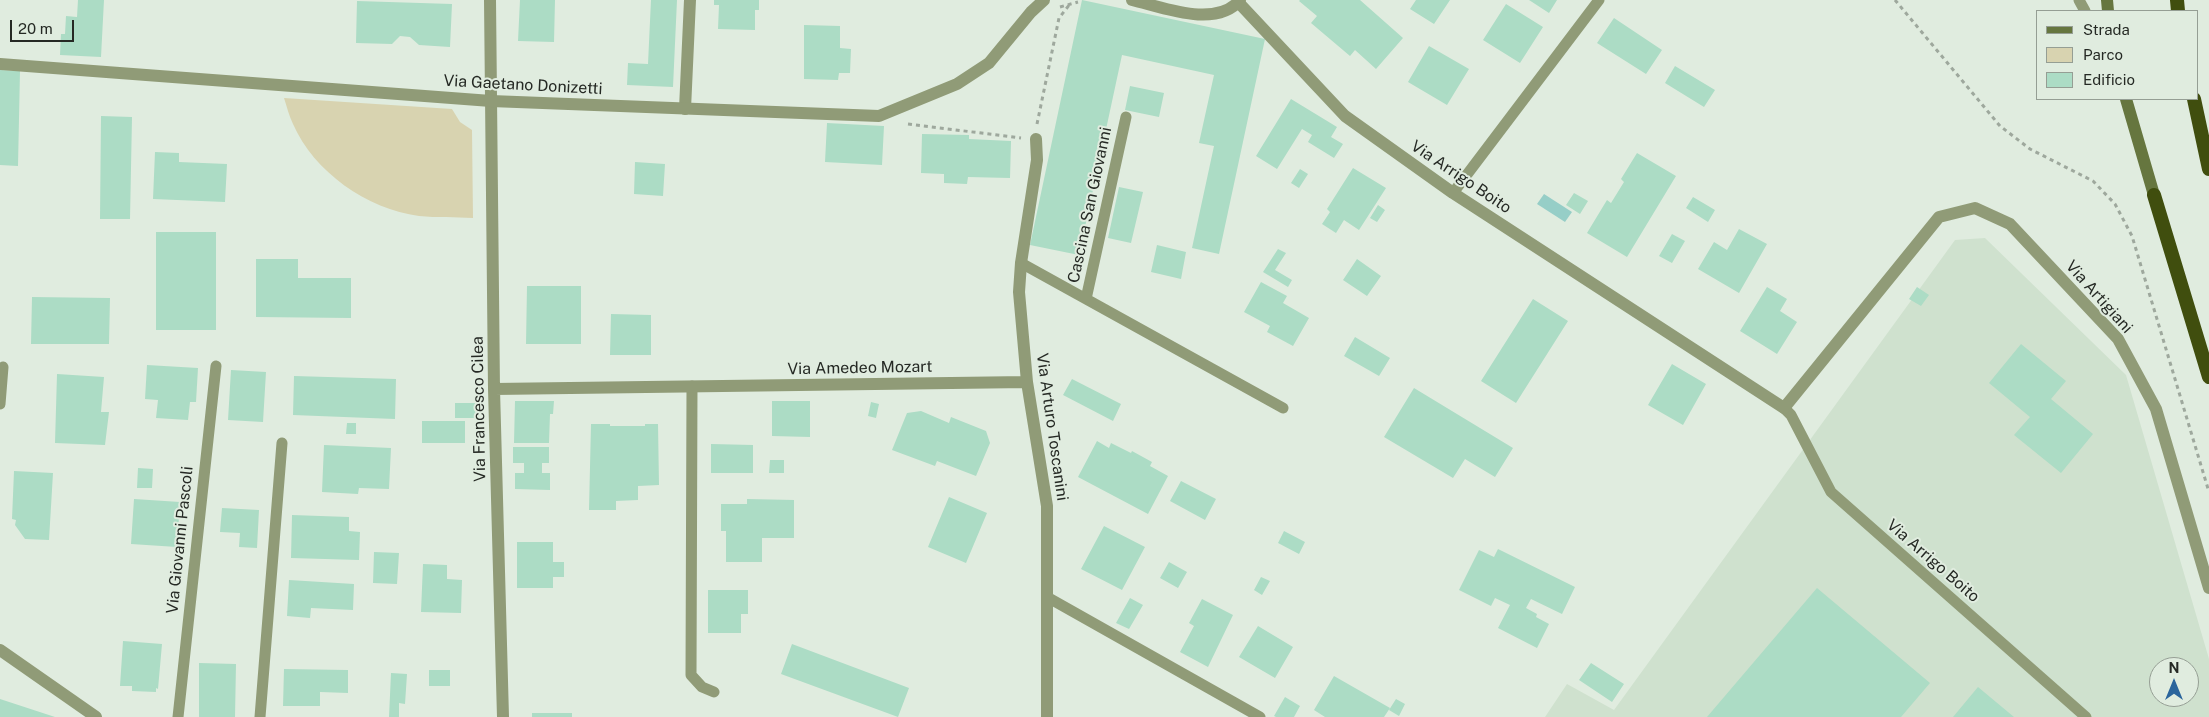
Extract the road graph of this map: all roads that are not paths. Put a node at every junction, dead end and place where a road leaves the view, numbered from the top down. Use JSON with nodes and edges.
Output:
{"nodes":[{"id":1,"x":490,"y":0,"type":"edge"},
{"id":2,"x":690,"y":0,"type":"edge"},
{"id":3,"x":1044,"y":0,"type":"edge"},
{"id":4,"x":1132,"y":0,"type":"edge"},
{"id":5,"x":1599,"y":0,"type":"edge"},
{"id":6,"x":1239,"y":1,"type":"edge"},
{"id":7,"x":0,"y":64,"type":"edge"},
{"id":8,"x":2126,"y":100,"type":"edge"},
{"id":9,"x":2194,"y":100,"type":"edge"},
{"id":10,"x":491,"y":101,"type":"junction"},
{"id":11,"x":685,"y":110,"type":"junction"},
{"id":12,"x":1126,"y":117,"type":"dead end"},
{"id":13,"x":1036,"y":140,"type":"road end"},
{"id":14,"x":2209,"y":169,"type":"edge"},
{"id":15,"x":1453,"y":193,"type":"junction"},
{"id":16,"x":2154,"y":196,"type":"joint"},
{"id":17,"x":1021,"y":263,"type":"junction"},
{"id":18,"x":1086,"y":299,"type":"junction"},
{"id":19,"x":216,"y":366,"type":"dead end"},
{"id":20,"x":3,"y":368,"type":"dead end"},
{"id":21,"x":2209,"y":377,"type":"edge"},
{"id":22,"x":1027,"y":382,"type":"junction"},
{"id":23,"x":692,"y":386,"type":"junction"},
{"id":24,"x":494,"y":389,"type":"junction"},
{"id":25,"x":0,"y":404,"type":"edge"},
{"id":26,"x":1282,"y":408,"type":"dead end"},
{"id":27,"x":1784,"y":408,"type":"junction"},
{"id":28,"x":282,"y":444,"type":"dead end"},
{"id":29,"x":2209,"y":588,"type":"edge"},
{"id":30,"x":1047,"y":596,"type":"junction"},
{"id":31,"x":0,"y":650,"type":"edge"},
{"id":32,"x":714,"y":692,"type":"dead end"},
{"id":33,"x":96,"y":717,"type":"edge"},
{"id":34,"x":178,"y":717,"type":"edge"},
{"id":35,"x":260,"y":717,"type":"edge"},
{"id":36,"x":504,"y":717,"type":"edge"},
{"id":37,"x":1047,"y":717,"type":"edge"},
{"id":38,"x":1260,"y":717,"type":"edge"},
{"id":39,"x":2086,"y":717,"type":"edge"}],
"edges":[{"from":1,"to":10,"type":"street","name":"Via Francesco Cilea"},
{"from":2,"to":11,"type":"street"},
{"from":3,"to":11,"type":"street","name":"Via Gaetano Donizetti"},
{"from":4,"to":6,"type":"street","name":"Via Arrigo Boito"},
{"from":5,"to":15,"type":"lane"},
{"from":6,"to":15,"type":"street","name":"Via Arrigo Boito"},
{"from":7,"to":10,"type":"street","name":"Via Gaetano Donizetti"},
{"from":8,"to":16,"type":"main road"},
{"from":9,"to":14,"type":"highway"},
{"from":10,"to":11,"type":"street","name":"Via Gaetano Donizetti"},
{"from":10,"to":24,"type":"street","name":"Via Francesco Cilea"},
{"from":12,"to":18,"type":"lane","name":"Cascina San Giovanni"},
{"from":13,"to":17,"type":"street","name":"Via Arturo Toscanini"},
{"from":15,"to":27,"type":"street","name":"Via Arrigo Boito"},
{"from":16,"to":21,"type":"highway"},
{"from":17,"to":18,"type":"lane"},
{"from":17,"to":22,"type":"street","name":"Via Arturo Toscanini"},
{"from":18,"to":26,"type":"lane"},
{"from":19,"to":34,"type":"lane","name":"Via Giovanni Pascoli"},
{"from":20,"to":25,"type":"lane"},
{"from":22,"to":23,"type":"street","name":"Via Amedeo Mozart"},
{"from":22,"to":30,"type":"street","name":"Via Arturo Toscanini"},
{"from":23,"to":24,"type":"street","name":"Via Amedeo Mozart"},
{"from":23,"to":32,"type":"lane"},
{"from":24,"to":36,"type":"street","name":"Via Francesco Cilea"},
{"from":27,"to":29,"type":"street","name":"Via Artigiani"},
{"from":27,"to":39,"type":"lane","name":"Via Arrigo Boito"},
{"from":28,"to":35,"type":"lane"},
{"from":30,"to":37,"type":"street","name":"Via Arturo Toscanini"},
{"from":30,"to":38,"type":"lane"},
{"from":31,"to":33,"type":"street"}]}
